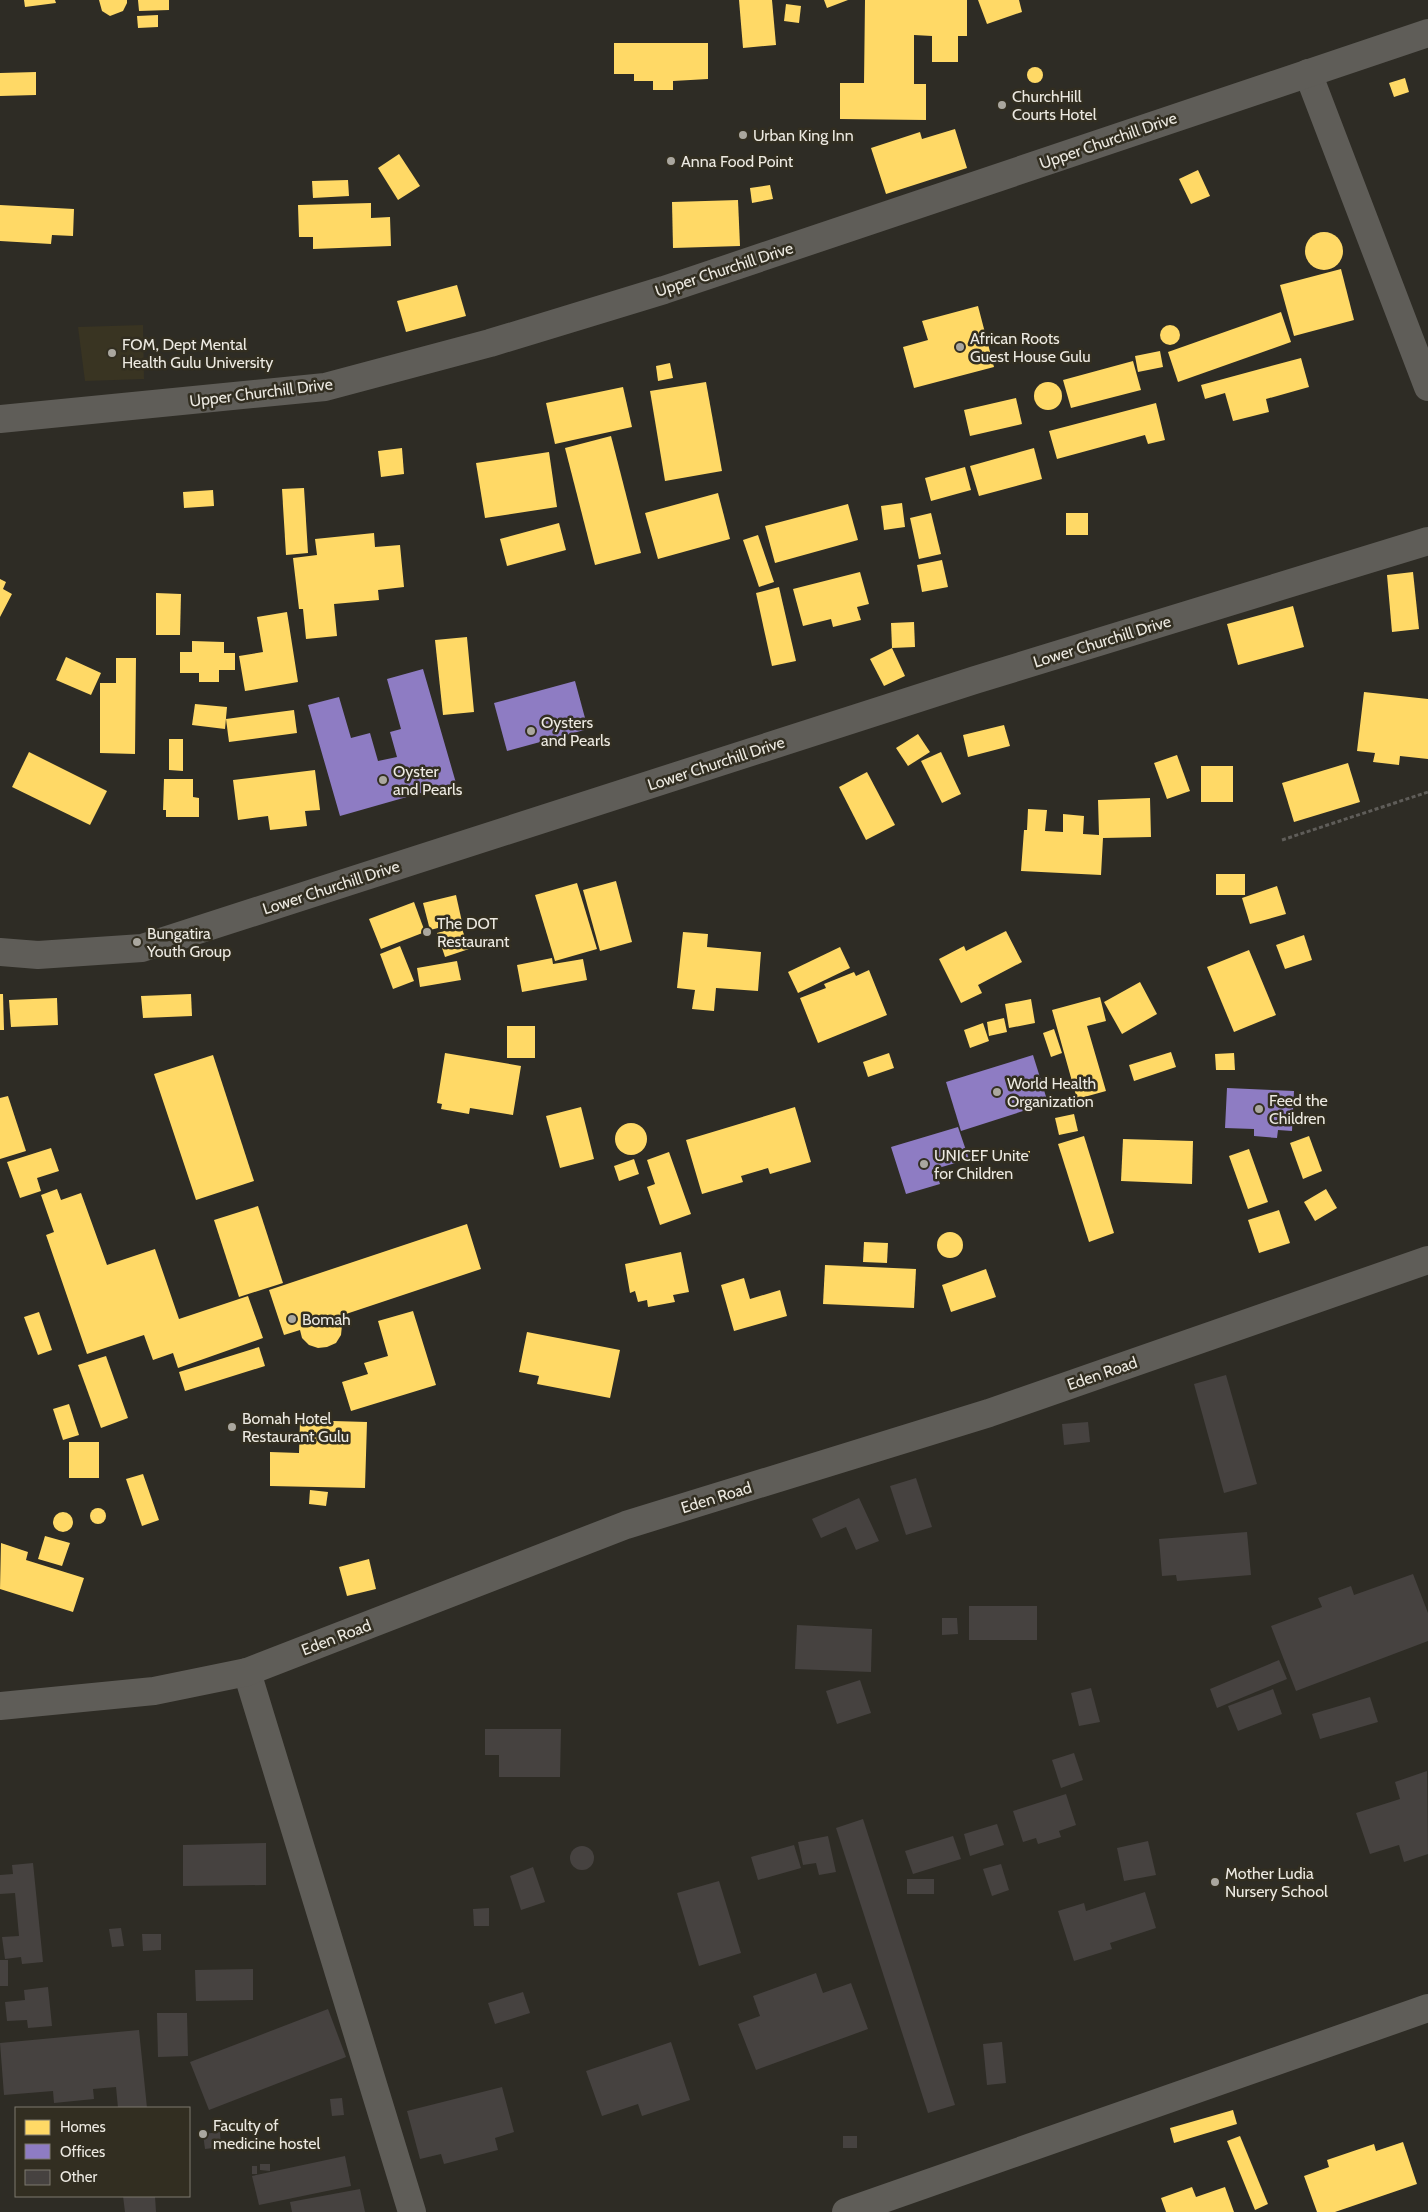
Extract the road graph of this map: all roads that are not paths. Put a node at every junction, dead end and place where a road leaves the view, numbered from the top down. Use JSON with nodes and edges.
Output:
{"nodes":[{"id":1,"x":1428,"y":32,"type":"edge"},
{"id":2,"x":1308,"y":73,"type":"junction"},
{"id":3,"x":1428,"y":387,"type":"edge"},
{"id":4,"x":0,"y":419,"type":"edge"},
{"id":5,"x":1428,"y":541,"type":"edge"},
{"id":6,"x":0,"y":952,"type":"edge"},
{"id":7,"x":1428,"y":1260,"type":"edge"},
{"id":8,"x":247,"y":1672,"type":"junction"},
{"id":9,"x":0,"y":1706,"type":"edge"},
{"id":10,"x":1428,"y":2008,"type":"edge"},
{"id":11,"x":412,"y":2212,"type":"edge"},
{"id":12,"x":846,"y":2212,"type":"edge"}],
"edges":[{"from":1,"to":2,"type":"street","name":"Upper Churchill Drive"},
{"from":2,"to":3,"type":"street"},
{"from":2,"to":4,"type":"street","name":"Upper Churchill Drive"},
{"from":5,"to":6,"type":"street","name":"Lower Churchill Drive"},
{"from":7,"to":8,"type":"street","name":"Eden Road"},
{"from":8,"to":9,"type":"street","name":"Eden Road"},
{"from":8,"to":11,"type":"street"},
{"from":10,"to":12,"type":"street"}]}
